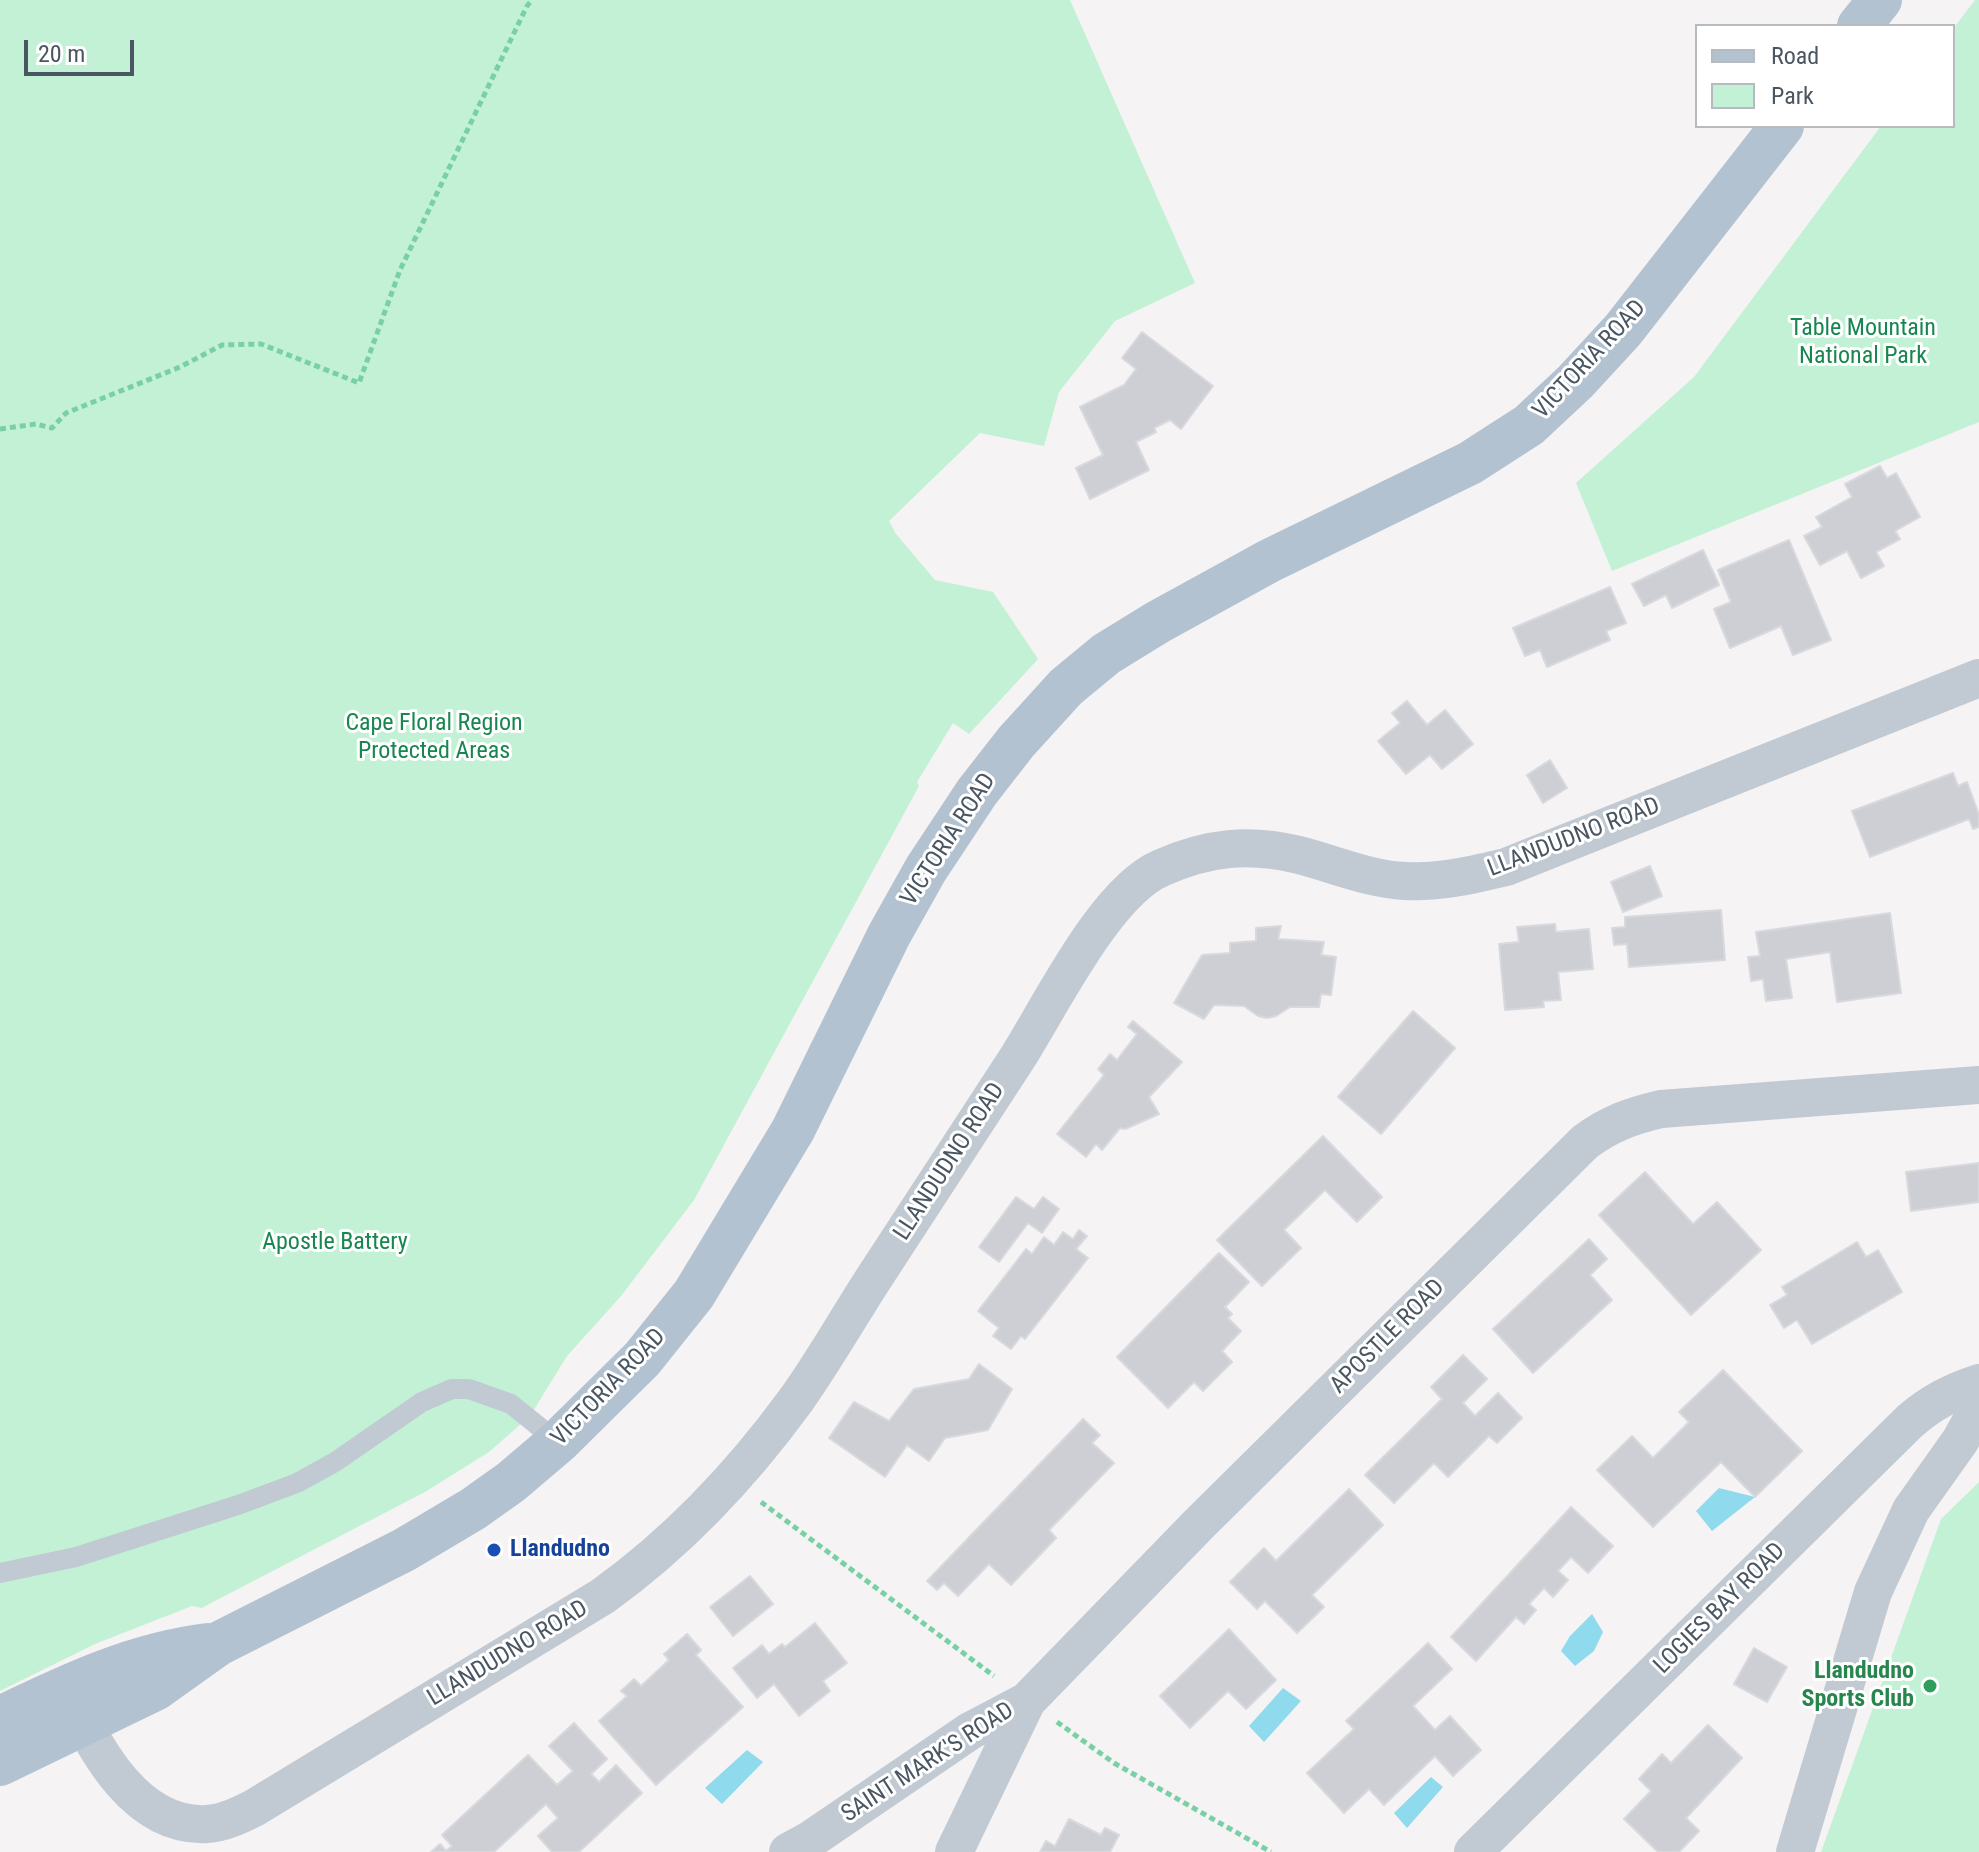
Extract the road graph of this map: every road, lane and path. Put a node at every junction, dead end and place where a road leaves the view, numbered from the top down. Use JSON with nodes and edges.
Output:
{"nodes":[{"id":1,"x":532,"y":0,"type":"edge"},
{"id":2,"x":1880,"y":0,"type":"edge"},
{"id":3,"x":1861,"y":24,"type":"edge"},
{"id":4,"x":1780,"y":128,"type":"edge"},
{"id":5,"x":0,"y":429,"type":"edge"},
{"id":6,"x":1979,"y":678,"type":"edge"},
{"id":7,"x":1979,"y":1085,"type":"edge"},
{"id":8,"x":1979,"y":1383,"type":"edge"},
{"id":9,"x":1979,"y":1407,"type":"edge"},
{"id":10,"x":558,"y":1442,"type":"junction"},
{"id":11,"x":0,"y":1573,"type":"edge"},
{"id":12,"x":1027,"y":1701,"type":"junction"},
{"id":13,"x":74,"y":1705,"type":"junction"},
{"id":14,"x":0,"y":1718,"type":"edge"},
{"id":15,"x":0,"y":1764,"type":"edge"},
{"id":16,"x":788,"y":1852,"type":"edge"},
{"id":17,"x":954,"y":1852,"type":"edge"},
{"id":18,"x":1473,"y":1852,"type":"edge"},
{"id":19,"x":1795,"y":1852,"type":"edge"}],
"edges":[{"from":1,"to":5,"type":"path"},
{"from":2,"to":3,"type":"main road"},
{"from":4,"to":10,"type":"main road","name":"VICTORIA ROAD"},
{"from":6,"to":13,"type":"street","name":"LLANDUDNO ROAD"},
{"from":7,"to":12,"type":"street","name":"APOSTLE ROAD"},
{"from":8,"to":18,"type":"street","name":"LOGIES BAY ROAD"},
{"from":9,"to":19,"type":"street"},
{"from":10,"to":11,"type":"lane"},
{"from":10,"to":13,"type":"main road","name":"VICTORIA ROAD"},
{"from":12,"to":16,"type":"street","name":"SAINT MARK'S ROAD"},
{"from":12,"to":17,"type":"street","name":"APOSTLE ROAD"},
{"from":13,"to":14,"type":"main road","name":"VICTORIA ROAD"},
{"from":13,"to":15,"type":"main road","name":"VICTORIA ROAD"}]}
